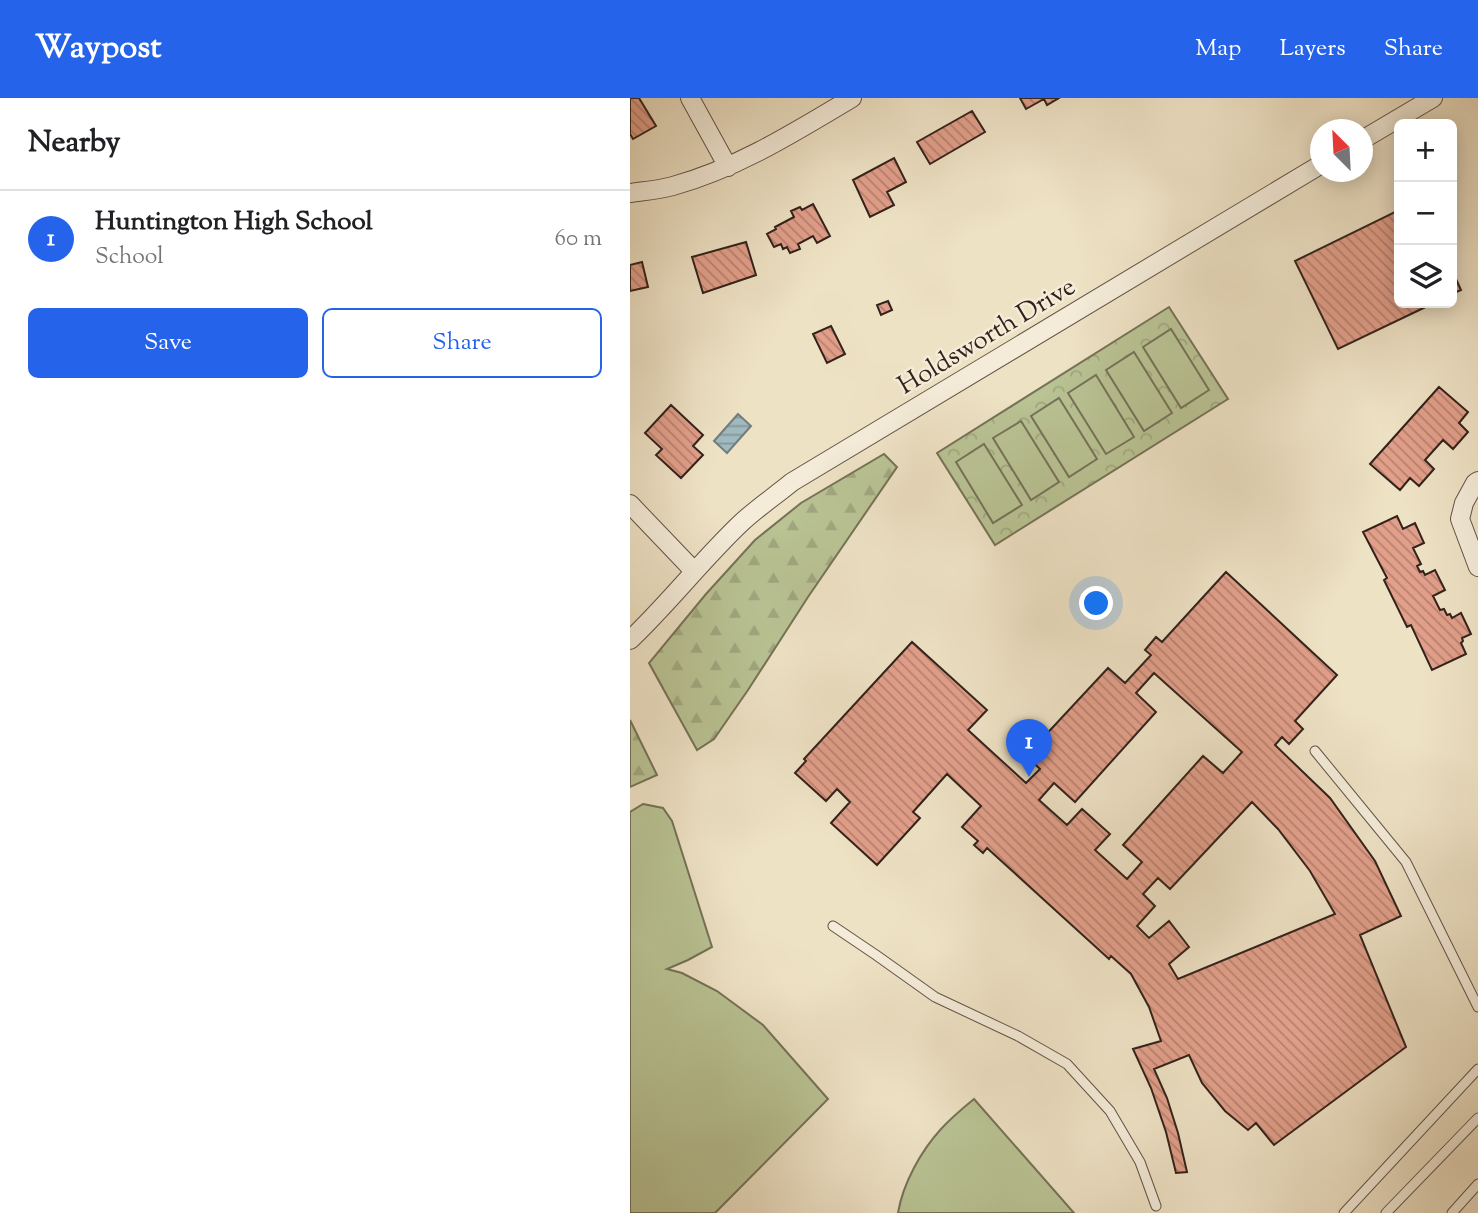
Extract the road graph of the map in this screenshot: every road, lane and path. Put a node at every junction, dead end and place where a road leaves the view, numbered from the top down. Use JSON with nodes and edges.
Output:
{"nodes":[{"id":1,"x":690,"y":98,"type":"edge"},
{"id":2,"x":852,"y":98,"type":"edge"},
{"id":3,"x":1433,"y":98,"type":"edge"},
{"id":4,"x":1373,"y":134,"type":"edge"},
{"id":5,"x":728,"y":167,"type":"junction"},
{"id":6,"x":1310,"y":173,"type":"edge"},
{"id":7,"x":630,"y":193,"type":"edge"},
{"id":8,"x":1478,"y":481,"type":"edge"},
{"id":9,"x":630,"y":504,"type":"edge"},
{"id":10,"x":1478,"y":568,"type":"edge"},
{"id":11,"x":694,"y":571,"type":"junction"},
{"id":12,"x":630,"y":640,"type":"edge"},
{"id":13,"x":1315,"y":751,"type":"dead end"},
{"id":14,"x":833,"y":926,"type":"dead end"},
{"id":15,"x":1478,"y":1007,"type":"edge"},
{"id":16,"x":1478,"y":1069,"type":"edge"},
{"id":17,"x":1478,"y":1118,"type":"edge"},
{"id":18,"x":1478,"y":1184,"type":"edge"},
{"id":19,"x":1156,"y":1206,"type":"dead end"},
{"id":20,"x":1344,"y":1213,"type":"edge"},
{"id":21,"x":1386,"y":1213,"type":"edge"},
{"id":22,"x":1452,"y":1213,"type":"edge"}],
"edges":[{"from":1,"to":5,"type":"street"},
{"from":2,"to":5,"type":"street"},
{"from":3,"to":4,"type":"street"},
{"from":5,"to":7,"type":"street"},
{"from":6,"to":11,"type":"street","name":"Holdsworth Drive"},
{"from":8,"to":10,"type":"street"},
{"from":9,"to":11,"type":"street"},
{"from":11,"to":12,"type":"street","name":"Holdsworth Drive"},
{"from":13,"to":15,"type":"lane"},
{"from":14,"to":19,"type":"lane"},
{"from":16,"to":20,"type":"lane"},
{"from":17,"to":21,"type":"lane"},
{"from":18,"to":22,"type":"lane"}]}
